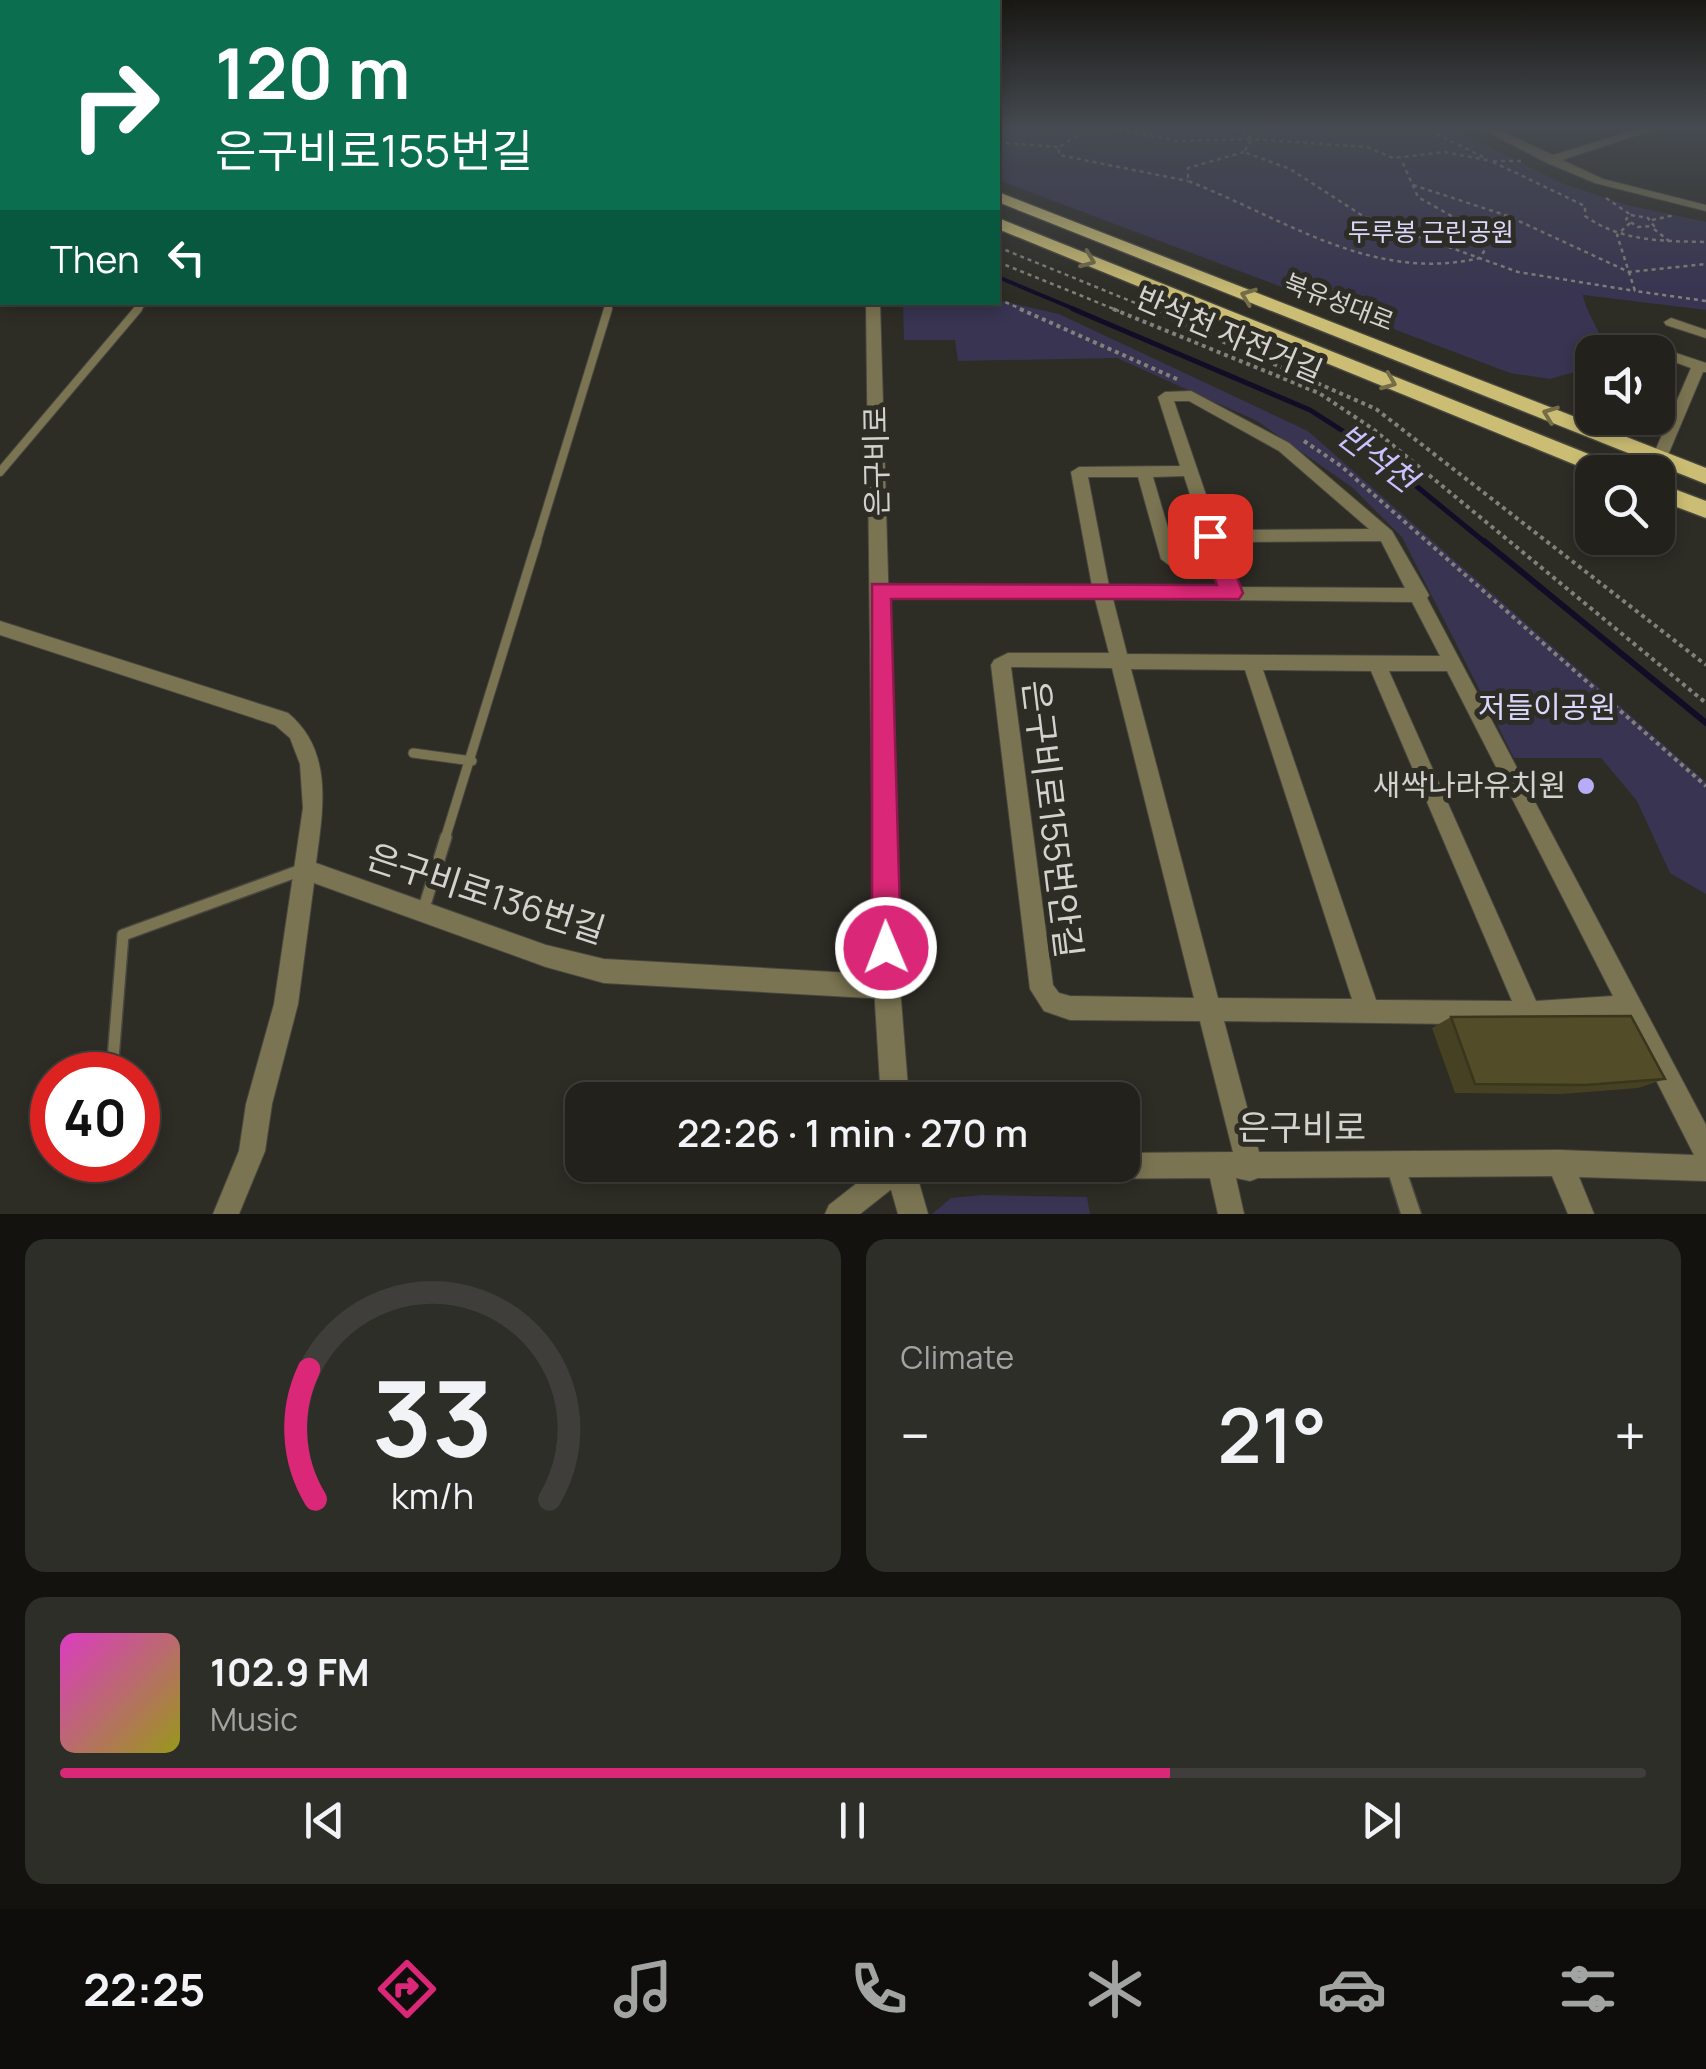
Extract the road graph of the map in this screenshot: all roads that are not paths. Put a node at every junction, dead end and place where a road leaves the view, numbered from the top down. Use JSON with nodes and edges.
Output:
{"nodes":[{"id":1,"x":1613,"y":184,"type":"edge"},
{"id":2,"x":1000,"y":199,"type":"edge"},
{"id":3,"x":1706,"y":208,"type":"edge"},
{"id":4,"x":1000,"y":225,"type":"edge"},
{"id":5,"x":141,"y":305,"type":"edge"},
{"id":6,"x":609,"y":305,"type":"edge"},
{"id":7,"x":873,"y":305,"type":"edge"},
{"id":8,"x":1671,"y":322,"type":"dead end"},
{"id":9,"x":1706,"y":334,"type":"edge"},
{"id":10,"x":1675,"y":357,"type":"edge"},
{"id":11,"x":1703,"y":367,"type":"edge"},
{"id":12,"x":1652,"y":455,"type":"edge"},
{"id":13,"x":1661,"y":455,"type":"edge"},
{"id":14,"x":1575,"y":457,"type":"edge"},
{"id":15,"x":1675,"y":464,"type":"edge"},
{"id":16,"x":0,"y":472,"type":"edge"},
{"id":17,"x":1144,"y":472,"type":"junction"},
{"id":18,"x":1190,"y":472,"type":"junction"},
{"id":19,"x":1706,"y":476,"type":"edge"},
{"id":20,"x":1675,"y":497,"type":"edge"},
{"id":21,"x":1706,"y":510,"type":"edge"},
{"id":22,"x":1386,"y":535,"type":"junction"},
{"id":23,"x":1210,"y":536,"type":"junction"},
{"id":24,"x":1169,"y":559,"type":"dead end"},
{"id":25,"x":880,"y":590,"type":"junction"},
{"id":26,"x":1102,"y":592,"type":"junction"},
{"id":27,"x":1232,"y":593,"type":"junction"},
{"id":28,"x":1420,"y":594,"type":"junction"},
{"id":29,"x":0,"y":628,"type":"edge"},
{"id":30,"x":1122,"y":660,"type":"junction"},
{"id":31,"x":1251,"y":661,"type":"junction"},
{"id":32,"x":1376,"y":662,"type":"junction"},
{"id":33,"x":1452,"y":664,"type":"junction"},
{"id":34,"x":414,"y":753,"type":"dead end"},
{"id":35,"x":472,"y":761,"type":"junction"},
{"id":36,"x":304,"y":869,"type":"junction"},
{"id":37,"x":423,"y":911,"type":"junction"},
{"id":38,"x":887,"y":987,"type":"junction"},
{"id":39,"x":1630,"y":1007,"type":"junction"},
{"id":40,"x":1209,"y":1011,"type":"junction"},
{"id":41,"x":1368,"y":1012,"type":"junction"},
{"id":42,"x":1528,"y":1014,"type":"junction"},
{"id":43,"x":114,"y":1052,"type":"edge"},
{"id":44,"x":893,"y":1082,"type":"edge"},
{"id":45,"x":1706,"y":1152,"type":"edge"},
{"id":46,"x":1560,"y":1163,"type":"junction"},
{"id":47,"x":1396,"y":1165,"type":"junction"},
{"id":48,"x":1140,"y":1166,"type":"edge"},
{"id":49,"x":1220,"y":1166,"type":"junction"},
{"id":50,"x":1250,"y":1168,"type":"junction"},
{"id":51,"x":1706,"y":1168,"type":"edge"},
{"id":52,"x":879,"y":1182,"type":"edge"},
{"id":53,"x":903,"y":1182,"type":"edge"},
{"id":54,"x":226,"y":1214,"type":"edge"},
{"id":55,"x":838,"y":1214,"type":"edge"},
{"id":56,"x":912,"y":1214,"type":"edge"},
{"id":57,"x":1231,"y":1214,"type":"edge"},
{"id":58,"x":1412,"y":1214,"type":"edge"},
{"id":59,"x":1581,"y":1214,"type":"edge"}],
"edges":[{"from":1,"to":3,"type":"street"},
{"from":12,"to":2,"type":"main road","name":"북유성대로","one_way":true},
{"from":4,"to":14,"type":"main road","name":"북유성대로","one_way":true},
{"from":5,"to":16,"type":"lane"},
{"from":6,"to":35,"type":"lane"},
{"from":7,"to":25,"type":"street","name":"은구비로"},
{"from":8,"to":9,"type":"street"},
{"from":10,"to":11,"type":"street"},
{"from":11,"to":13,"type":"street"},
{"from":15,"to":19,"type":"main road","name":"북유성대로"},
{"from":17,"to":18,"type":"street"},
{"from":17,"to":24,"type":"street"},
{"from":17,"to":26,"type":"street"},
{"from":18,"to":22,"type":"street"},
{"from":18,"to":23,"type":"street"},
{"from":20,"to":21,"type":"main road"},
{"from":22,"to":23,"type":"street"},
{"from":22,"to":28,"type":"street"},
{"from":23,"to":27,"type":"street"},
{"from":25,"to":26,"type":"street"},
{"from":25,"to":38,"type":"street","name":"은구비로"},
{"from":26,"to":27,"type":"street"},
{"from":26,"to":30,"type":"street"},
{"from":27,"to":28,"type":"street"},
{"from":28,"to":33,"type":"street"},
{"from":29,"to":36,"type":"street"},
{"from":30,"to":31,"type":"street","name":"은구비로155번안길"},
{"from":30,"to":40,"type":"street"},
{"from":30,"to":40,"type":"street","name":"은구비로155번안길"},
{"from":31,"to":32,"type":"street","name":"은구비로155번안길"},
{"from":31,"to":41,"type":"street"},
{"from":32,"to":33,"type":"street","name":"은구비로155번안길"},
{"from":32,"to":42,"type":"street"},
{"from":33,"to":39,"type":"street"},
{"from":34,"to":35,"type":"lane"},
{"from":35,"to":37,"type":"lane"},
{"from":36,"to":37,"type":"street","name":"은구비로136번길"},
{"from":36,"to":43,"type":"lane"},
{"from":36,"to":54,"type":"street"},
{"from":37,"to":38,"type":"street","name":"은구비로136번길"},
{"from":38,"to":44,"type":"street","name":"은구비로"},
{"from":39,"to":42,"type":"street","name":"은구비로155번안길"},
{"from":39,"to":45,"type":"street"},
{"from":40,"to":41,"type":"street","name":"은구비로155번안길"},
{"from":40,"to":50,"type":"street"},
{"from":41,"to":42,"type":"street","name":"은구비로155번안길"},
{"from":46,"to":47,"type":"street","name":"은구비로"},
{"from":46,"to":51,"type":"street","name":"은구비로"},
{"from":46,"to":59,"type":"street"},
{"from":47,"to":50,"type":"street","name":"은구비로"},
{"from":47,"to":58,"type":"street"},
{"from":48,"to":49,"type":"street","name":"은구비로"},
{"from":49,"to":50,"type":"street","name":"은구비로"},
{"from":49,"to":57,"type":"street"},
{"from":52,"to":55,"type":"street"},
{"from":53,"to":56,"type":"street"}]}
